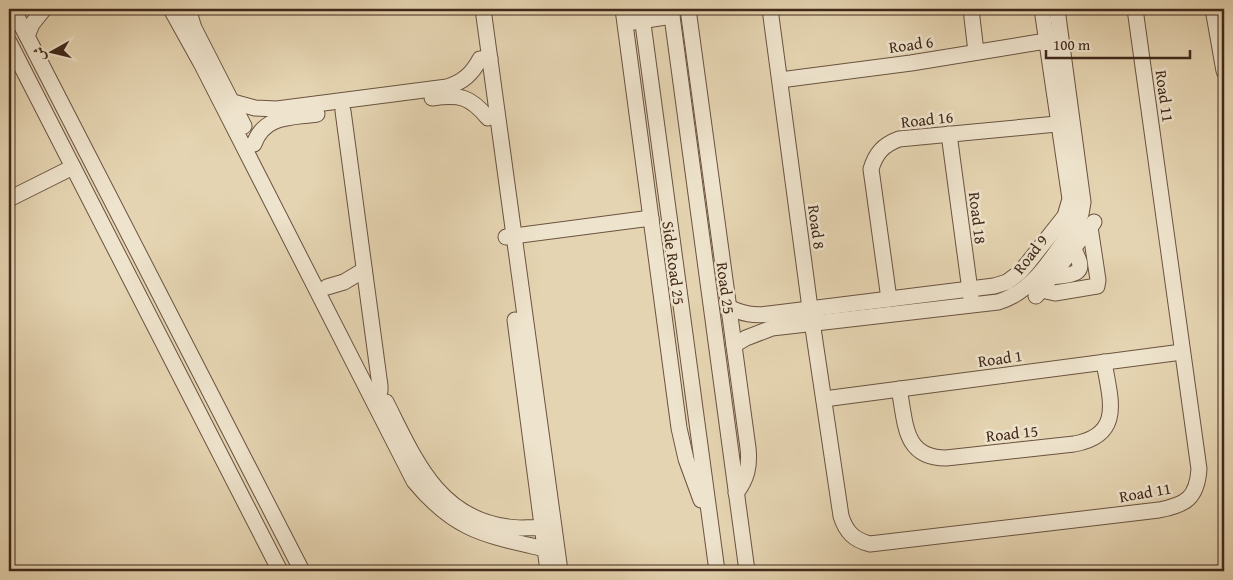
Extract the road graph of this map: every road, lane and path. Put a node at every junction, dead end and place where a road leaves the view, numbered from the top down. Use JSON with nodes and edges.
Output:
{"nodes":[{"id":1,"x":13,"y":9,"type":"edge"},
{"id":2,"x":44,"y":9,"type":"edge"},
{"id":3,"x":171,"y":9,"type":"edge"},
{"id":4,"x":188,"y":9,"type":"edge"},
{"id":5,"x":474,"y":9,"type":"edge"},
{"id":6,"x":483,"y":9,"type":"edge"},
{"id":7,"x":688,"y":9,"type":"edge"},
{"id":8,"x":770,"y":9,"type":"edge"},
{"id":9,"x":971,"y":9,"type":"edge"},
{"id":10,"x":1042,"y":9,"type":"edge"},
{"id":11,"x":1057,"y":9,"type":"edge"},
{"id":12,"x":1135,"y":9,"type":"edge"},
{"id":13,"x":1213,"y":9,"type":"edge"},
{"id":14,"x":671,"y":12,"type":"edge"},
{"id":15,"x":642,"y":15,"type":"edge"},
{"id":16,"x":624,"y":16,"type":"edge"},
{"id":17,"x":27,"y":36,"type":"junction"},
{"id":18,"x":1046,"y":41,"type":"junction"},
{"id":19,"x":9,"y":42,"type":"edge"},
{"id":20,"x":976,"y":52,"type":"junction"},
{"id":21,"x":485,"y":58,"type":"junction"},
{"id":22,"x":205,"y":61,"type":"junction"},
{"id":23,"x":1224,"y":71,"type":"edge"},
{"id":24,"x":780,"y":80,"type":"junction"},
{"id":25,"x":396,"y":98,"type":"junction"},
{"id":26,"x":232,"y":102,"type":"junction"},
{"id":27,"x":324,"y":108,"type":"junction"},
{"id":28,"x":343,"y":111,"type":"junction"},
{"id":29,"x":1065,"y":123,"type":"junction"},
{"id":30,"x":493,"y":126,"type":"junction"},
{"id":31,"x":949,"y":134,"type":"junction"},
{"id":32,"x":247,"y":137,"type":"junction"},
{"id":33,"x":73,"y":167,"type":"junction"},
{"id":34,"x":98,"y":175,"type":"junction"},
{"id":35,"x":82,"y":184,"type":"junction"},
{"id":36,"x":9,"y":199,"type":"edge"},
{"id":37,"x":651,"y":218,"type":"junction"},
{"id":38,"x":509,"y":236,"type":"junction"},
{"id":39,"x":1064,"y":253,"type":"junction"},
{"id":40,"x":309,"y":264,"type":"junction"},
{"id":41,"x":364,"y":270,"type":"junction"},
{"id":42,"x":327,"y":287,"type":"junction"},
{"id":43,"x":970,"y":290,"type":"junction"},
{"id":44,"x":889,"y":299,"type":"junction"},
{"id":45,"x":972,"y":306,"type":"junction"},
{"id":46,"x":728,"y":307,"type":"junction"},
{"id":47,"x":682,"y":312,"type":"junction"},
{"id":48,"x":664,"y":314,"type":"junction"},
{"id":49,"x":812,"y":316,"type":"junction"},
{"id":50,"x":342,"y":329,"type":"junction"},
{"id":51,"x":734,"y":345,"type":"junction"},
{"id":52,"x":1182,"y":352,"type":"junction"},
{"id":53,"x":1104,"y":362,"type":"junction"},
{"id":54,"x":899,"y":389,"type":"junction"},
{"id":55,"x":375,"y":393,"type":"junction"},
{"id":56,"x":824,"y":399,"type":"junction"},
{"id":57,"x":831,"y":451,"type":"joint"},
{"id":58,"x":543,"y":490,"type":"junction"},
{"id":59,"x":736,"y":494,"type":"junction"},
{"id":60,"x":453,"y":512,"type":"junction"},
{"id":61,"x":710,"y":518,"type":"junction"},
{"id":62,"x":500,"y":525,"type":"junction"},
{"id":63,"x":543,"y":528,"type":"junction"},
{"id":64,"x":546,"y":549,"type":"junction"},
{"id":65,"x":295,"y":556,"type":"junction"},
{"id":66,"x":278,"y":568,"type":"edge"},
{"id":67,"x":302,"y":571,"type":"edge"},
{"id":68,"x":308,"y":571,"type":"edge"},
{"id":69,"x":548,"y":571,"type":"edge"},
{"id":70,"x":560,"y":571,"type":"edge"},
{"id":71,"x":717,"y":571,"type":"edge"},
{"id":72,"x":747,"y":571,"type":"edge"}],
"edges":[{"from":1,"to":17,"type":"street"},
{"from":2,"to":17,"type":"street"},
{"from":3,"to":22,"type":"street"},
{"from":4,"to":22,"type":"street"},
{"from":5,"to":21,"type":"street"},
{"from":6,"to":21,"type":"street"},
{"from":7,"to":46,"type":"street"},
{"from":8,"to":24,"type":"street","name":"Road 8"},
{"from":9,"to":20,"type":"street"},
{"from":10,"to":18,"type":"street","name":"Road 9"},
{"from":11,"to":29,"type":"street","name":"Road 9"},
{"from":12,"to":52,"type":"street","name":"Road 11"},
{"from":13,"to":23,"type":"street"},
{"from":14,"to":15,"type":"street"},
{"from":14,"to":59,"type":"street","name":"Road 25"},
{"from":15,"to":16,"type":"street"},
{"from":15,"to":47,"type":"street"},
{"from":16,"to":37,"type":"street","name":"Side Road 25"},
{"from":17,"to":34,"type":"street"},
{"from":18,"to":20,"type":"street","name":"Road 6"},
{"from":18,"to":29,"type":"street","name":"Road 9"},
{"from":19,"to":33,"type":"street"},
{"from":20,"to":24,"type":"street","name":"Road 6"},
{"from":21,"to":25,"type":"street"},
{"from":21,"to":30,"type":"street"},
{"from":22,"to":26,"type":"street"},
{"from":22,"to":32,"type":"street"},
{"from":24,"to":49,"type":"street","name":"Road 8"},
{"from":25,"to":27,"type":"street"},
{"from":25,"to":28,"type":"street"},
{"from":25,"to":30,"type":"street"},
{"from":26,"to":27,"type":"street"},
{"from":26,"to":32,"type":"street"},
{"from":27,"to":28,"type":"street"},
{"from":27,"to":32,"type":"street"},
{"from":28,"to":41,"type":"street"},
{"from":29,"to":31,"type":"street","name":"Road 16"},
{"from":29,"to":39,"type":"street","name":"Road 9"},
{"from":29,"to":43,"type":"street","name":"Road 9"},
{"from":30,"to":38,"type":"street"},
{"from":31,"to":43,"type":"street","name":"Road 18"},
{"from":31,"to":44,"type":"street","name":"Road 16"},
{"from":32,"to":40,"type":"street"},
{"from":33,"to":35,"type":"street"},
{"from":33,"to":36,"type":"street"},
{"from":34,"to":35,"type":"street"},
{"from":34,"to":65,"type":"street"},
{"from":35,"to":66,"type":"street"},
{"from":37,"to":38,"type":"street"},
{"from":37,"to":48,"type":"street","name":"Side Road 25"},
{"from":38,"to":58,"type":"street"},
{"from":39,"to":39,"type":"street"},
{"from":39,"to":45,"type":"street","name":"Road 9"},
{"from":40,"to":42,"type":"street"},
{"from":40,"to":50,"type":"street"},
{"from":41,"to":42,"type":"street"},
{"from":41,"to":55,"type":"street"},
{"from":42,"to":50,"type":"street"},
{"from":43,"to":44,"type":"street","name":"Road 9"},
{"from":43,"to":45,"type":"street","name":"Road 18"},
{"from":44,"to":49,"type":"street","name":"Road 9"},
{"from":45,"to":49,"type":"street","name":"Road 9"},
{"from":46,"to":49,"type":"street","name":"Road 9"},
{"from":46,"to":51,"type":"street"},
{"from":47,"to":48,"type":"street"},
{"from":47,"to":61,"type":"street"},
{"from":48,"to":61,"type":"street","name":"Side Road 25"},
{"from":49,"to":51,"type":"street","name":"Road 9"},
{"from":49,"to":56,"type":"street","name":"Road 8"},
{"from":50,"to":55,"type":"street"},
{"from":51,"to":59,"type":"street"},
{"from":52,"to":53,"type":"street","name":"Road 1"},
{"from":52,"to":57,"type":"street","name":"Road 11"},
{"from":53,"to":54,"type":"street","name":"Road 1"},
{"from":53,"to":54,"type":"street","name":"Road 15"},
{"from":54,"to":56,"type":"street","name":"Road 1"},
{"from":55,"to":60,"type":"street"},
{"from":56,"to":57,"type":"street","name":"Road 8"},
{"from":58,"to":62,"type":"street"},
{"from":58,"to":63,"type":"street"},
{"from":58,"to":70,"type":"street"},
{"from":59,"to":72,"type":"street","name":"Road 25"},
{"from":60,"to":62,"type":"street"},
{"from":60,"to":64,"type":"street"},
{"from":61,"to":71,"type":"street"},
{"from":62,"to":63,"type":"street"},
{"from":63,"to":64,"type":"street"},
{"from":64,"to":69,"type":"street"},
{"from":65,"to":66,"type":"street"},
{"from":65,"to":67,"type":"street"},
{"from":65,"to":68,"type":"street"}]}
